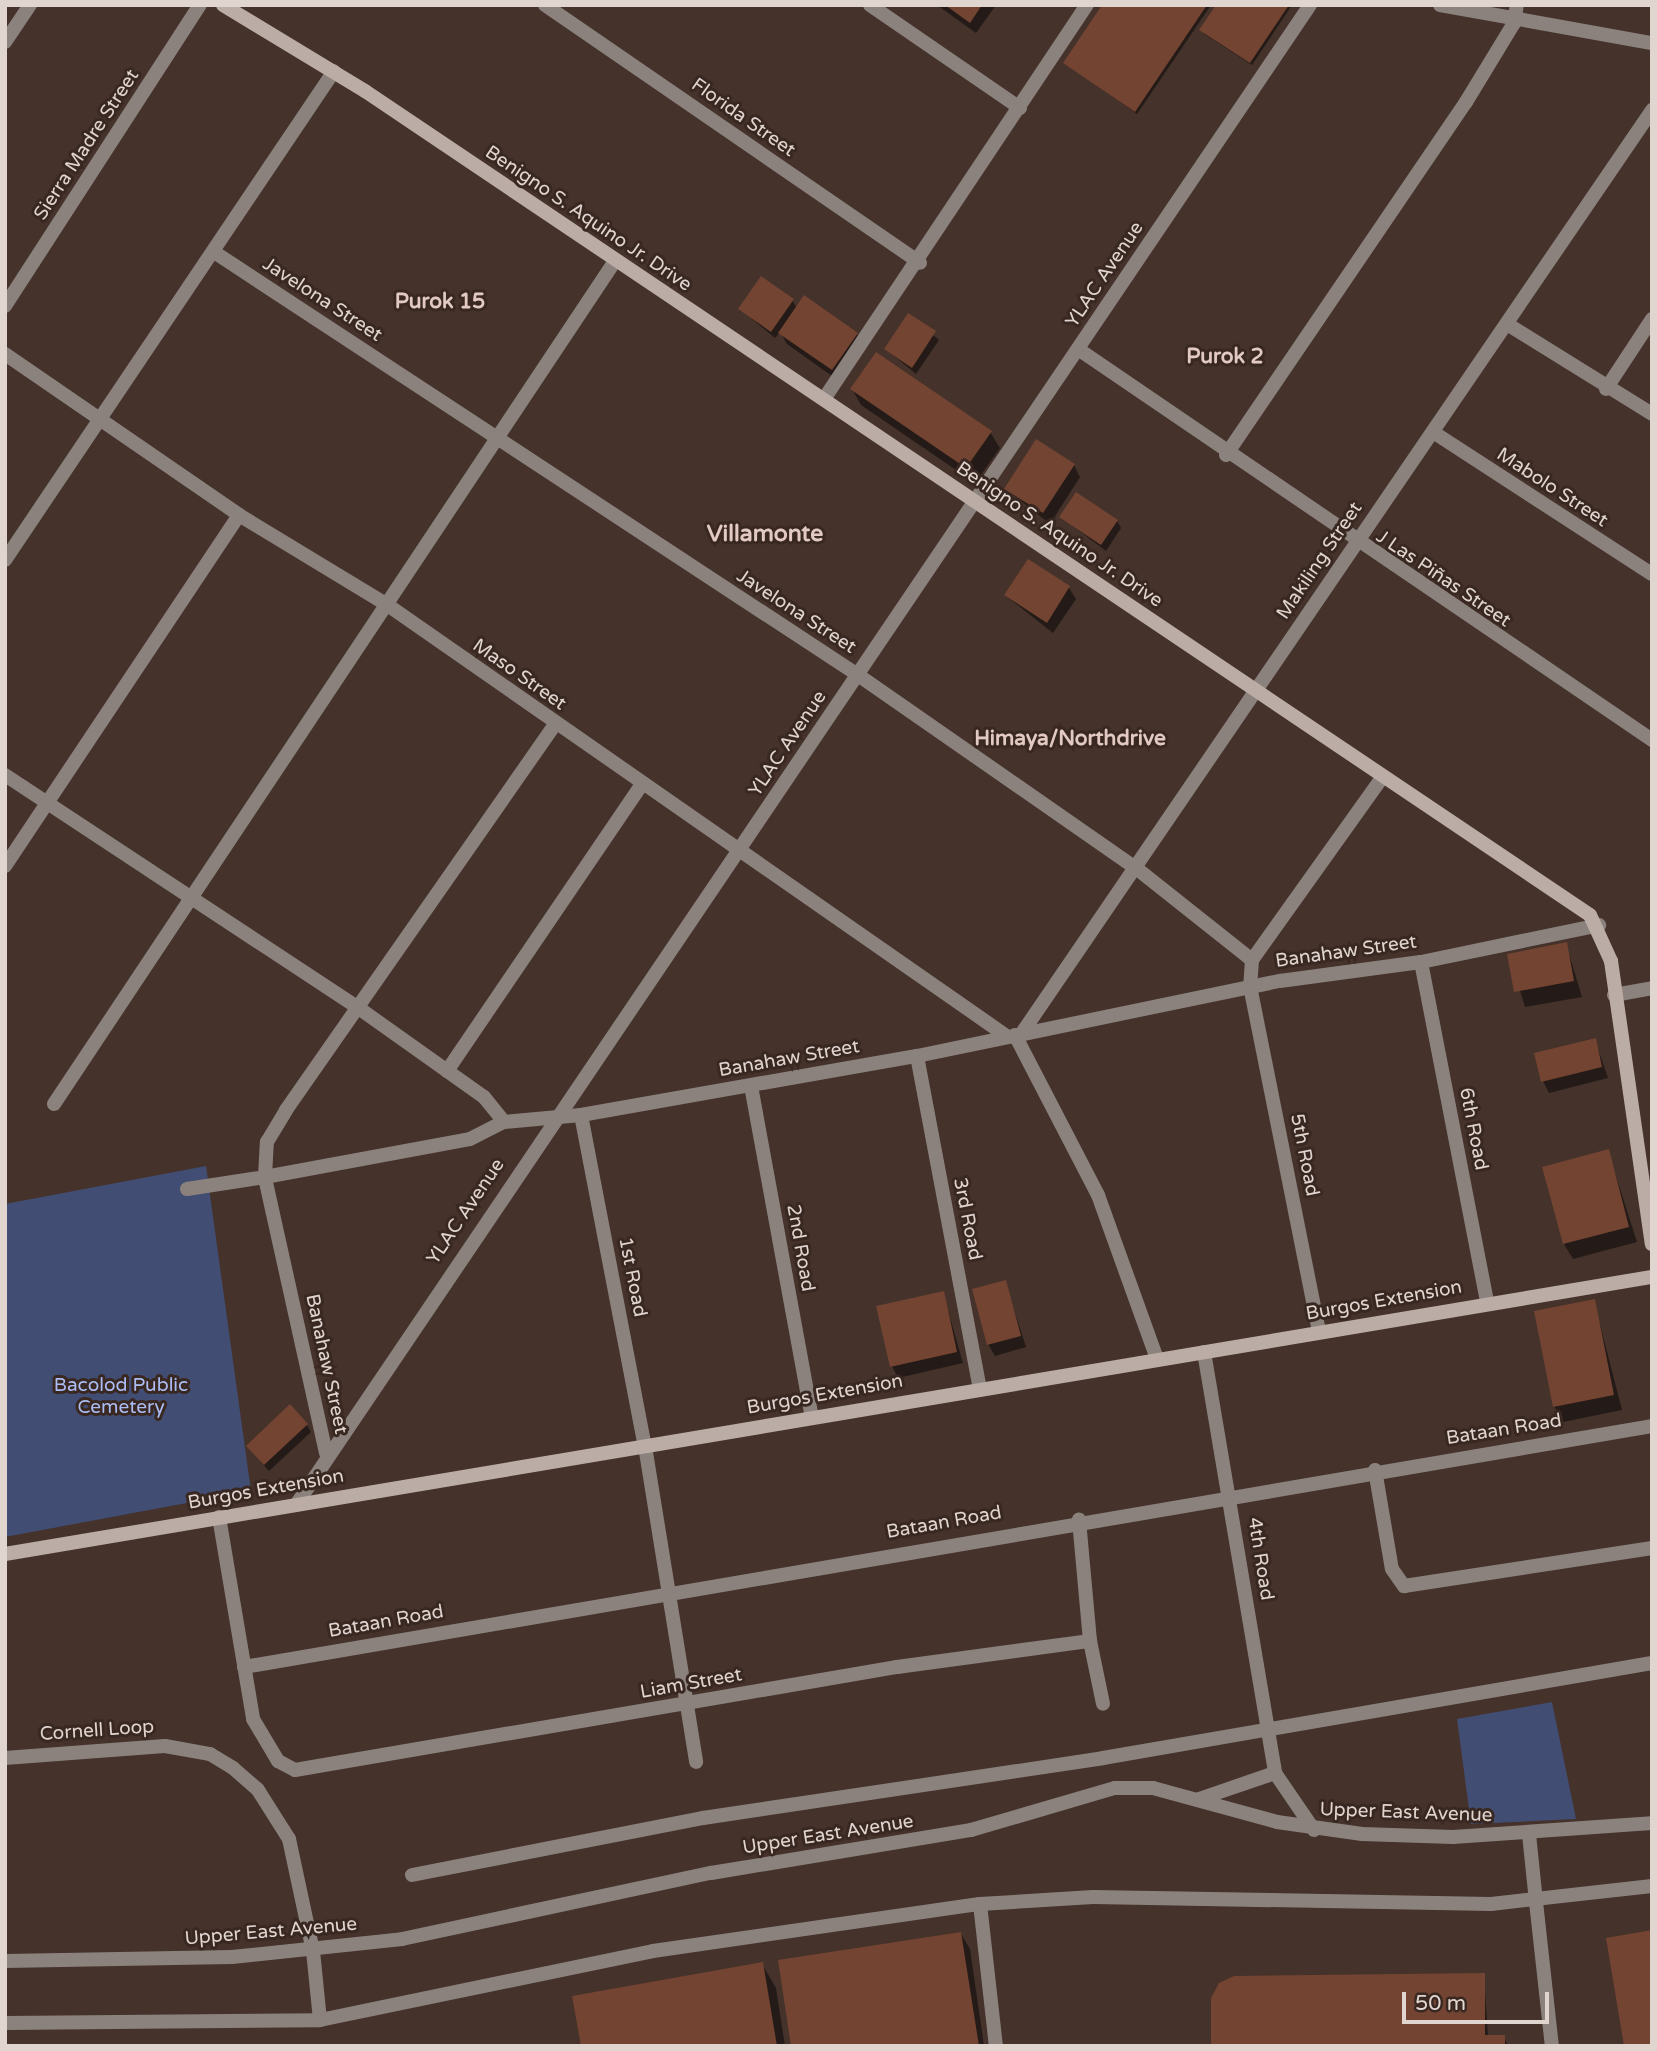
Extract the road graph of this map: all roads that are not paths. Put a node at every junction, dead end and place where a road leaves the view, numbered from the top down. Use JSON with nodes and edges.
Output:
{"nodes":[{"id":1,"x":30,"y":5,"type":"edge"},
{"id":2,"x":200,"y":5,"type":"edge"},
{"id":3,"x":223,"y":5,"type":"edge"},
{"id":4,"x":545,"y":5,"type":"edge"},
{"id":5,"x":870,"y":5,"type":"edge"},
{"id":6,"x":1087,"y":5,"type":"edge"},
{"id":7,"x":1310,"y":5,"type":"edge"},
{"id":8,"x":1440,"y":5,"type":"edge"},
{"id":9,"x":1517,"y":5,"type":"edge"},
{"id":10,"x":1514,"y":23,"type":"junction"},
{"id":11,"x":5,"y":42,"type":"edge"},
{"id":12,"x":1652,"y":43,"type":"edge"},
{"id":13,"x":334,"y":71,"type":"junction"},
{"id":14,"x":1020,"y":108,"type":"junction"},
{"id":15,"x":1652,"y":110,"type":"edge"},
{"id":16,"x":214,"y":252,"type":"junction"},
{"id":17,"x":615,"y":261,"type":"junction"},
{"id":18,"x":920,"y":263,"type":"junction"},
{"id":19,"x":5,"y":306,"type":"edge"},
{"id":20,"x":1652,"y":319,"type":"edge"},
{"id":21,"x":1507,"y":324,"type":"junction"},
{"id":22,"x":1078,"y":349,"type":"junction"},
{"id":23,"x":5,"y":354,"type":"edge"},
{"id":24,"x":1606,"y":388,"type":"junction"},
{"id":25,"x":824,"y":399,"type":"junction"},
{"id":26,"x":1652,"y":414,"type":"edge"},
{"id":27,"x":100,"y":419,"type":"junction"},
{"id":28,"x":1433,"y":432,"type":"junction"},
{"id":29,"x":498,"y":438,"type":"junction"},
{"id":30,"x":1226,"y":456,"type":"junction"},
{"id":31,"x":972,"y":500,"type":"junction"},
{"id":32,"x":239,"y":515,"type":"junction"},
{"id":33,"x":1355,"y":543,"type":"junction"},
{"id":34,"x":5,"y":560,"type":"edge"},
{"id":35,"x":1652,"y":574,"type":"edge"},
{"id":36,"x":389,"y":606,"type":"junction"},
{"id":37,"x":858,"y":676,"type":"junction"},
{"id":38,"x":1254,"y":691,"type":"junction"},
{"id":39,"x":555,"y":724,"type":"junction"},
{"id":40,"x":1652,"y":740,"type":"edge"},
{"id":41,"x":5,"y":775,"type":"edge"},
{"id":42,"x":1381,"y":779,"type":"junction"},
{"id":43,"x":642,"y":784,"type":"junction"},
{"id":44,"x":48,"y":804,"type":"junction"},
{"id":45,"x":738,"y":850,"type":"junction"},
{"id":46,"x":5,"y":866,"type":"edge"},
{"id":47,"x":1136,"y":868,"type":"junction"},
{"id":48,"x":190,"y":900,"type":"junction"},
{"id":49,"x":1599,"y":925,"type":"junction"},
{"id":50,"x":1252,"y":960,"type":"junction"},
{"id":51,"x":1421,"y":962,"type":"junction"},
{"id":52,"x":1250,"y":986,"type":"junction"},
{"id":53,"x":1652,"y":988,"type":"edge"},
{"id":54,"x":1614,"y":995,"type":"junction"},
{"id":55,"x":360,"y":1009,"type":"junction"},
{"id":56,"x":1014,"y":1035,"type":"junction"},
{"id":57,"x":917,"y":1056,"type":"junction"},
{"id":58,"x":447,"y":1071,"type":"junction"},
{"id":59,"x":751,"y":1086,"type":"junction"},
{"id":60,"x":54,"y":1104,"type":"dead end"},
{"id":61,"x":581,"y":1115,"type":"junction"},
{"id":62,"x":552,"y":1119,"type":"junction"},
{"id":63,"x":504,"y":1122,"type":"junction"},
{"id":64,"x":265,"y":1177,"type":"junction"},
{"id":65,"x":187,"y":1189,"type":"dead end"},
{"id":66,"x":1652,"y":1244,"type":"edge"},
{"id":67,"x":1652,"y":1277,"type":"edge"},
{"id":68,"x":1487,"y":1303,"type":"junction"},
{"id":69,"x":1319,"y":1332,"type":"junction"},
{"id":70,"x":1204,"y":1352,"type":"junction"},
{"id":71,"x":1157,"y":1359,"type":"junction"},
{"id":72,"x":980,"y":1388,"type":"junction"},
{"id":73,"x":812,"y":1417,"type":"junction"},
{"id":74,"x":1652,"y":1426,"type":"edge"},
{"id":75,"x":645,"y":1446,"type":"junction"},
{"id":76,"x":326,"y":1453,"type":"junction"},
{"id":77,"x":1375,"y":1470,"type":"junction"},
{"id":78,"x":1230,"y":1494,"type":"junction"},
{"id":79,"x":296,"y":1505,"type":"junction"},
{"id":80,"x":219,"y":1517,"type":"junction"},
{"id":81,"x":1079,"y":1519,"type":"junction"},
{"id":82,"x":1652,"y":1548,"type":"edge"},
{"id":83,"x":5,"y":1554,"type":"edge"},
{"id":84,"x":668,"y":1590,"type":"junction"},
{"id":85,"x":1090,"y":1641,"type":"junction"},
{"id":86,"x":1652,"y":1663,"type":"edge"},
{"id":87,"x":244,"y":1667,"type":"junction"},
{"id":88,"x":687,"y":1704,"type":"junction"},
{"id":89,"x":1103,"y":1704,"type":"dead end"},
{"id":90,"x":1268,"y":1729,"type":"junction"},
{"id":91,"x":5,"y":1758,"type":"edge"},
{"id":92,"x":695,"y":1762,"type":"dead end"},
{"id":93,"x":1275,"y":1773,"type":"junction"},
{"id":94,"x":1199,"y":1799,"type":"junction"},
{"id":95,"x":1652,"y":1823,"type":"edge"},
{"id":96,"x":1314,"y":1830,"type":"junction"},
{"id":97,"x":1529,"y":1834,"type":"junction"},
{"id":98,"x":412,"y":1875,"type":"dead end"},
{"id":99,"x":1652,"y":1886,"type":"edge"},
{"id":100,"x":1536,"y":1902,"type":"junction"},
{"id":101,"x":979,"y":1904,"type":"junction"},
{"id":102,"x":313,"y":1951,"type":"junction"},
{"id":103,"x":5,"y":1961,"type":"edge"},
{"id":104,"x":320,"y":2020,"type":"junction"},
{"id":105,"x":5,"y":2023,"type":"edge"},
{"id":106,"x":996,"y":2046,"type":"edge"},
{"id":107,"x":1552,"y":2046,"type":"edge"}],
"edges":[{"from":1,"to":11,"type":"street"},
{"from":2,"to":19,"type":"street","name":"Sierra Madre Street"},
{"from":3,"to":13,"type":"main road","name":"Benigno S. Aquino Jr. Drive"},
{"from":4,"to":18,"type":"street","name":"Florida Street"},
{"from":5,"to":14,"type":"street"},
{"from":6,"to":14,"type":"street"},
{"from":7,"to":22,"type":"street","name":"YLAC Avenue"},
{"from":8,"to":10,"type":"street"},
{"from":9,"to":10,"type":"street"},
{"from":10,"to":12,"type":"street"},
{"from":10,"to":30,"type":"street"},
{"from":13,"to":16,"type":"street"},
{"from":13,"to":17,"type":"main road","name":"Benigno S. Aquino Jr. Drive"},
{"from":14,"to":18,"type":"street"},
{"from":15,"to":21,"type":"street","name":"Makiling Street"},
{"from":16,"to":27,"type":"street"},
{"from":16,"to":29,"type":"street","name":"Javelona Street"},
{"from":17,"to":25,"type":"main road","name":"Benigno S. Aquino Jr. Drive"},
{"from":17,"to":29,"type":"street"},
{"from":18,"to":25,"type":"street"},
{"from":20,"to":24,"type":"street"},
{"from":21,"to":24,"type":"street"},
{"from":21,"to":28,"type":"street","name":"Makiling Street"},
{"from":22,"to":30,"type":"street","name":"J Las Piñas Street"},
{"from":22,"to":31,"type":"street","name":"YLAC Avenue"},
{"from":23,"to":27,"type":"street","name":"Maso Street"},
{"from":24,"to":26,"type":"street"},
{"from":25,"to":31,"type":"main road","name":"Benigno S. Aquino Jr. Drive"},
{"from":27,"to":32,"type":"street","name":"Maso Street"},
{"from":27,"to":34,"type":"street"},
{"from":28,"to":33,"type":"street","name":"Makiling Street"},
{"from":28,"to":35,"type":"street","name":"Mabolo Street"},
{"from":29,"to":36,"type":"street"},
{"from":29,"to":37,"type":"street","name":"Javelona Street"},
{"from":30,"to":33,"type":"street","name":"J Las Piñas Street"},
{"from":31,"to":37,"type":"street","name":"YLAC Avenue"},
{"from":31,"to":38,"type":"main road","name":"Benigno S. Aquino Jr. Drive"},
{"from":32,"to":36,"type":"street","name":"Maso Street"},
{"from":32,"to":44,"type":"street"},
{"from":33,"to":38,"type":"street","name":"Makiling Street"},
{"from":33,"to":40,"type":"street","name":"J Las Piñas Street"},
{"from":36,"to":39,"type":"street","name":"Maso Street"},
{"from":36,"to":48,"type":"street"},
{"from":37,"to":45,"type":"street","name":"YLAC Avenue"},
{"from":37,"to":47,"type":"street","name":"Javelona Street"},
{"from":38,"to":42,"type":"main road","name":"Benigno S. Aquino Jr. Drive"},
{"from":38,"to":47,"type":"street","name":"Makiling Street"},
{"from":39,"to":43,"type":"street","name":"Maso Street"},
{"from":39,"to":55,"type":"street"},
{"from":41,"to":44,"type":"street"},
{"from":42,"to":49,"type":"main road","name":"Benigno S. Aquino Jr. Drive"},
{"from":42,"to":50,"type":"street"},
{"from":43,"to":45,"type":"street","name":"Maso Street"},
{"from":43,"to":58,"type":"street"},
{"from":44,"to":46,"type":"street"},
{"from":44,"to":48,"type":"street"},
{"from":45,"to":56,"type":"street","name":"Maso Street"},
{"from":45,"to":62,"type":"street","name":"YLAC Avenue"},
{"from":47,"to":50,"type":"street","name":"Javelona Street"},
{"from":47,"to":56,"type":"street","name":"Makiling Street"},
{"from":48,"to":55,"type":"street"},
{"from":48,"to":60,"type":"street"},
{"from":49,"to":51,"type":"street","name":"Banahaw Street"},
{"from":49,"to":54,"type":"main road"},
{"from":50,"to":52,"type":"street"},
{"from":51,"to":52,"type":"street","name":"Banahaw Street"},
{"from":51,"to":68,"type":"street","name":"6th Road"},
{"from":52,"to":56,"type":"street","name":"Banahaw Street"},
{"from":52,"to":69,"type":"street","name":"5th Road"},
{"from":53,"to":54,"type":"street"},
{"from":54,"to":66,"type":"main road"},
{"from":55,"to":58,"type":"street"},
{"from":55,"to":64,"type":"street"},
{"from":56,"to":57,"type":"street","name":"Banahaw Street"},
{"from":56,"to":71,"type":"street"},
{"from":57,"to":59,"type":"street","name":"Banahaw Street"},
{"from":57,"to":72,"type":"street","name":"3rd Road"},
{"from":58,"to":63,"type":"street"},
{"from":59,"to":61,"type":"street","name":"Banahaw Street"},
{"from":59,"to":73,"type":"street","name":"2nd Road"},
{"from":61,"to":62,"type":"street","name":"Banahaw Street"},
{"from":61,"to":75,"type":"street","name":"1st Road"},
{"from":62,"to":63,"type":"street","name":"Banahaw Street"},
{"from":62,"to":76,"type":"street","name":"YLAC Avenue"},
{"from":63,"to":64,"type":"street","name":"Banahaw Street"},
{"from":64,"to":65,"type":"street"},
{"from":64,"to":76,"type":"street","name":"Banahaw Street"},
{"from":67,"to":68,"type":"main road","name":"Burgos Extension"},
{"from":68,"to":69,"type":"main road","name":"Burgos Extension"},
{"from":69,"to":70,"type":"main road","name":"Burgos Extension"},
{"from":70,"to":71,"type":"main road","name":"Burgos Extension"},
{"from":70,"to":78,"type":"street","name":"4th Road"},
{"from":71,"to":72,"type":"main road","name":"Burgos Extension"},
{"from":72,"to":73,"type":"main road","name":"Burgos Extension"},
{"from":73,"to":75,"type":"main road","name":"Burgos Extension"},
{"from":74,"to":77,"type":"street","name":"Bataan Road"},
{"from":75,"to":79,"type":"main road","name":"Burgos Extension"},
{"from":75,"to":84,"type":"street","name":"1st Road"},
{"from":76,"to":79,"type":"street","name":"YLAC Avenue"},
{"from":77,"to":78,"type":"street","name":"Bataan Road"},
{"from":77,"to":82,"type":"street"},
{"from":78,"to":81,"type":"street","name":"Bataan Road"},
{"from":78,"to":90,"type":"street","name":"4th Road"},
{"from":79,"to":80,"type":"main road","name":"Burgos Extension"},
{"from":80,"to":83,"type":"main road","name":"Burgos Extension"},
{"from":80,"to":87,"type":"street","name":"Liam Street"},
{"from":81,"to":84,"type":"street","name":"Bataan Road"},
{"from":81,"to":85,"type":"street"},
{"from":84,"to":87,"type":"street","name":"Bataan Road"},
{"from":84,"to":88,"type":"street","name":"1st Road"},
{"from":85,"to":88,"type":"street","name":"Liam Street"},
{"from":85,"to":89,"type":"street"},
{"from":86,"to":90,"type":"street"},
{"from":87,"to":88,"type":"street","name":"Liam Street"},
{"from":88,"to":92,"type":"street","name":"1st Road"},
{"from":90,"to":93,"type":"street","name":"4th Road"},
{"from":90,"to":98,"type":"street"},
{"from":91,"to":102,"type":"street","name":"Cornell Loop"},
{"from":93,"to":94,"type":"street"},
{"from":93,"to":96,"type":"street","name":"4th Road"},
{"from":94,"to":96,"type":"street","name":"Upper East Avenue"},
{"from":94,"to":102,"type":"street","name":"Upper East Avenue"},
{"from":95,"to":97,"type":"street","name":"Upper East Avenue"},
{"from":96,"to":97,"type":"street","name":"Upper East Avenue"},
{"from":97,"to":100,"type":"street"},
{"from":99,"to":100,"type":"street"},
{"from":100,"to":101,"type":"street"},
{"from":100,"to":107,"type":"street"},
{"from":101,"to":104,"type":"street"},
{"from":101,"to":106,"type":"street"},
{"from":102,"to":103,"type":"street","name":"Upper East Avenue"},
{"from":102,"to":104,"type":"street","name":"Cornell Loop"},
{"from":104,"to":105,"type":"street"}]}
